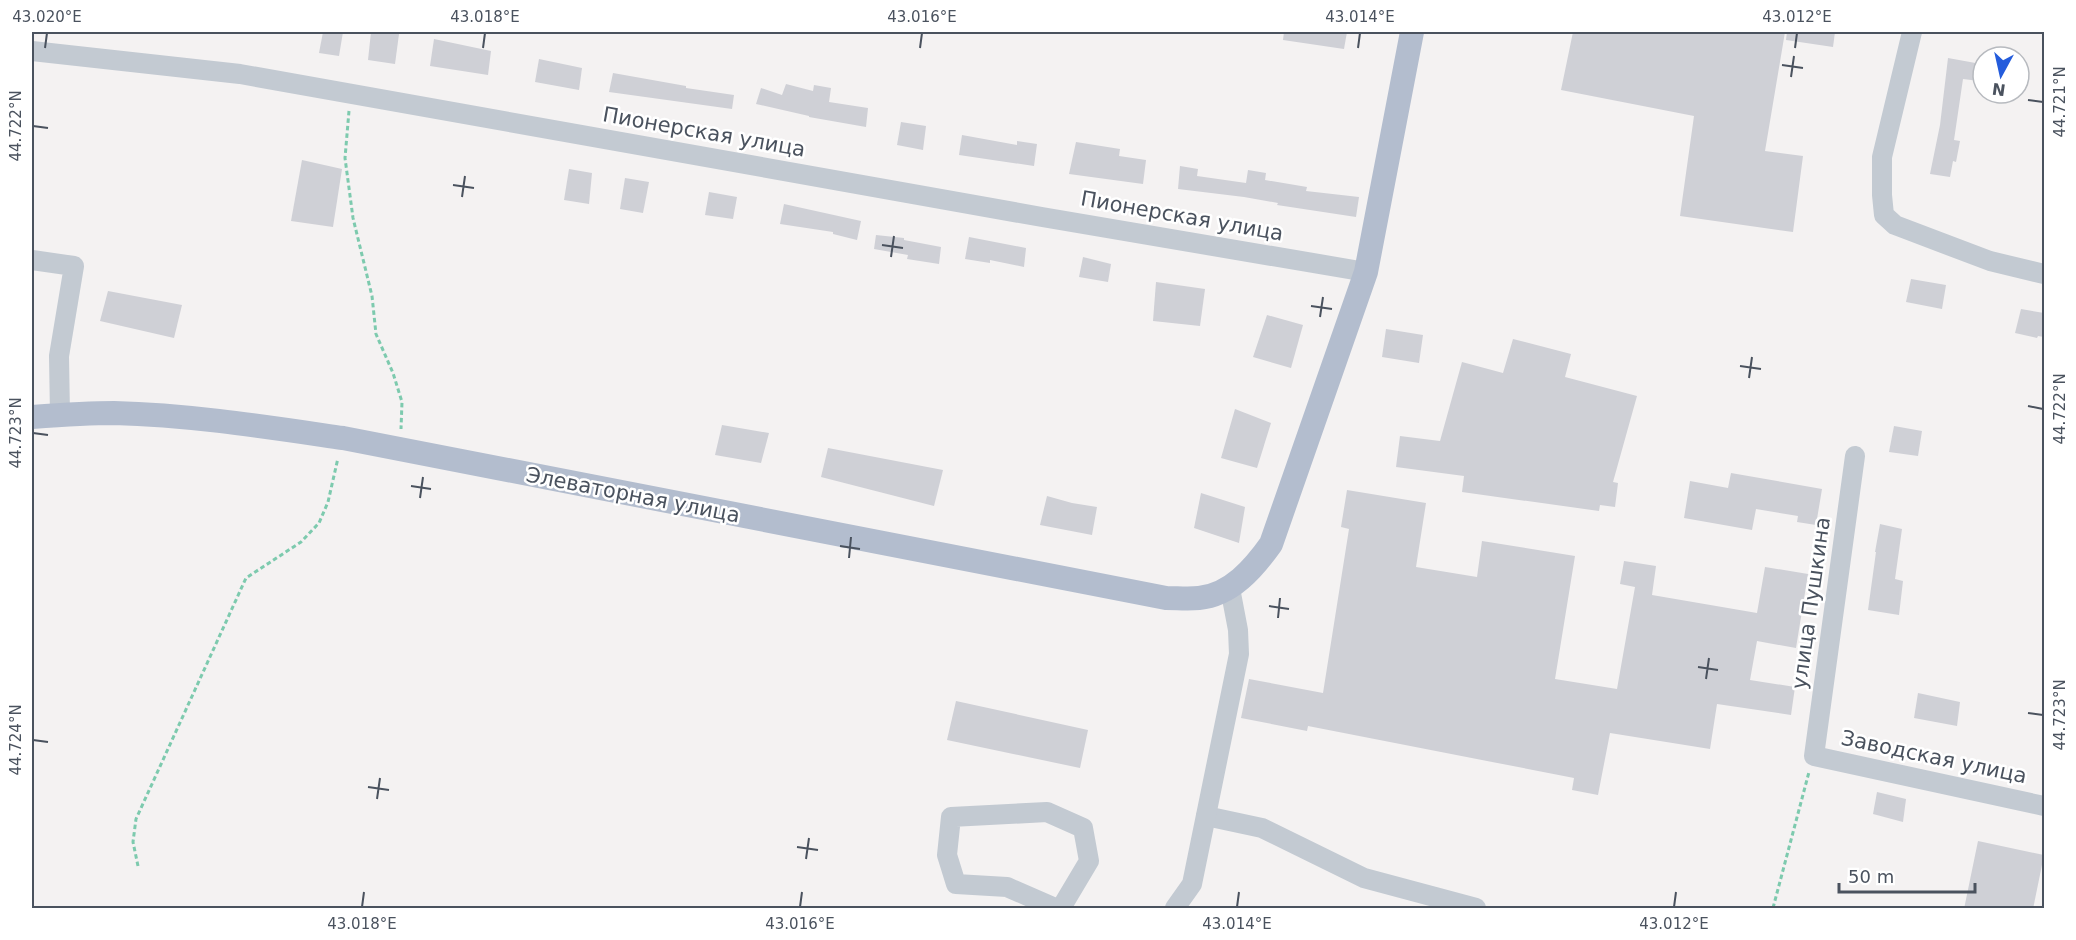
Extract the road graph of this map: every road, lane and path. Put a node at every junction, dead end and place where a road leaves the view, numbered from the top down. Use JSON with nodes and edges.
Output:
{"nodes":[{"id":1,"x":1412,"y":32,"type":"edge"},
{"id":2,"x":1912,"y":32,"type":"edge"},
{"id":3,"x":32,"y":51,"type":"edge"},
{"id":4,"x":351,"y":94,"type":"junction"},
{"id":5,"x":32,"y":260,"type":"edge"},
{"id":6,"x":1366,"y":272,"type":"junction"},
{"id":7,"x":2044,"y":274,"type":"edge"},
{"id":8,"x":60,"y":415,"type":"junction"},
{"id":9,"x":32,"y":417,"type":"edge"},
{"id":10,"x":343,"y":438,"type":"junction"},
{"id":11,"x":400,"y":449,"type":"junction"},
{"id":12,"x":1855,"y":456,"type":"dead end"},
{"id":13,"x":1230,"y":588,"type":"junction"},
{"id":14,"x":1814,"y":756,"type":"junction"},
{"id":15,"x":2044,"y":806,"type":"edge"},
{"id":16,"x":1206,"y":816,"type":"junction"},
{"id":17,"x":138,"y":866,"type":"dead end"},
{"id":18,"x":1055,"y":909,"type":"edge"},
{"id":19,"x":1061,"y":909,"type":"edge"},
{"id":20,"x":1175,"y":909,"type":"edge"},
{"id":21,"x":1476,"y":909,"type":"edge"},
{"id":22,"x":1773,"y":909,"type":"edge"}],
"edges":[{"from":1,"to":6,"type":"main road"},
{"from":2,"to":7,"type":"street"},
{"from":3,"to":4,"type":"street","name":"Пионерская улица"},
{"from":4,"to":6,"type":"street","name":"Пионерская улица"},
{"from":4,"to":11,"type":"path"},
{"from":5,"to":8,"type":"street"},
{"from":6,"to":13,"type":"main road"},
{"from":8,"to":9,"type":"main road","name":"Элеваторная улица"},
{"from":8,"to":10,"type":"main road","name":"Элеваторная улица"},
{"from":10,"to":11,"type":"main road","name":"Элеваторная улица"},
{"from":10,"to":17,"type":"path"},
{"from":11,"to":13,"type":"main road","name":"Элеваторная улица"},
{"from":12,"to":14,"type":"street","name":"улица Пушкина"},
{"from":13,"to":16,"type":"street"},
{"from":14,"to":15,"type":"street","name":"Заводская улица"},
{"from":14,"to":22,"type":"path"},
{"from":16,"to":20,"type":"street"},
{"from":16,"to":21,"type":"street"},
{"from":18,"to":19,"type":"street"}]}
